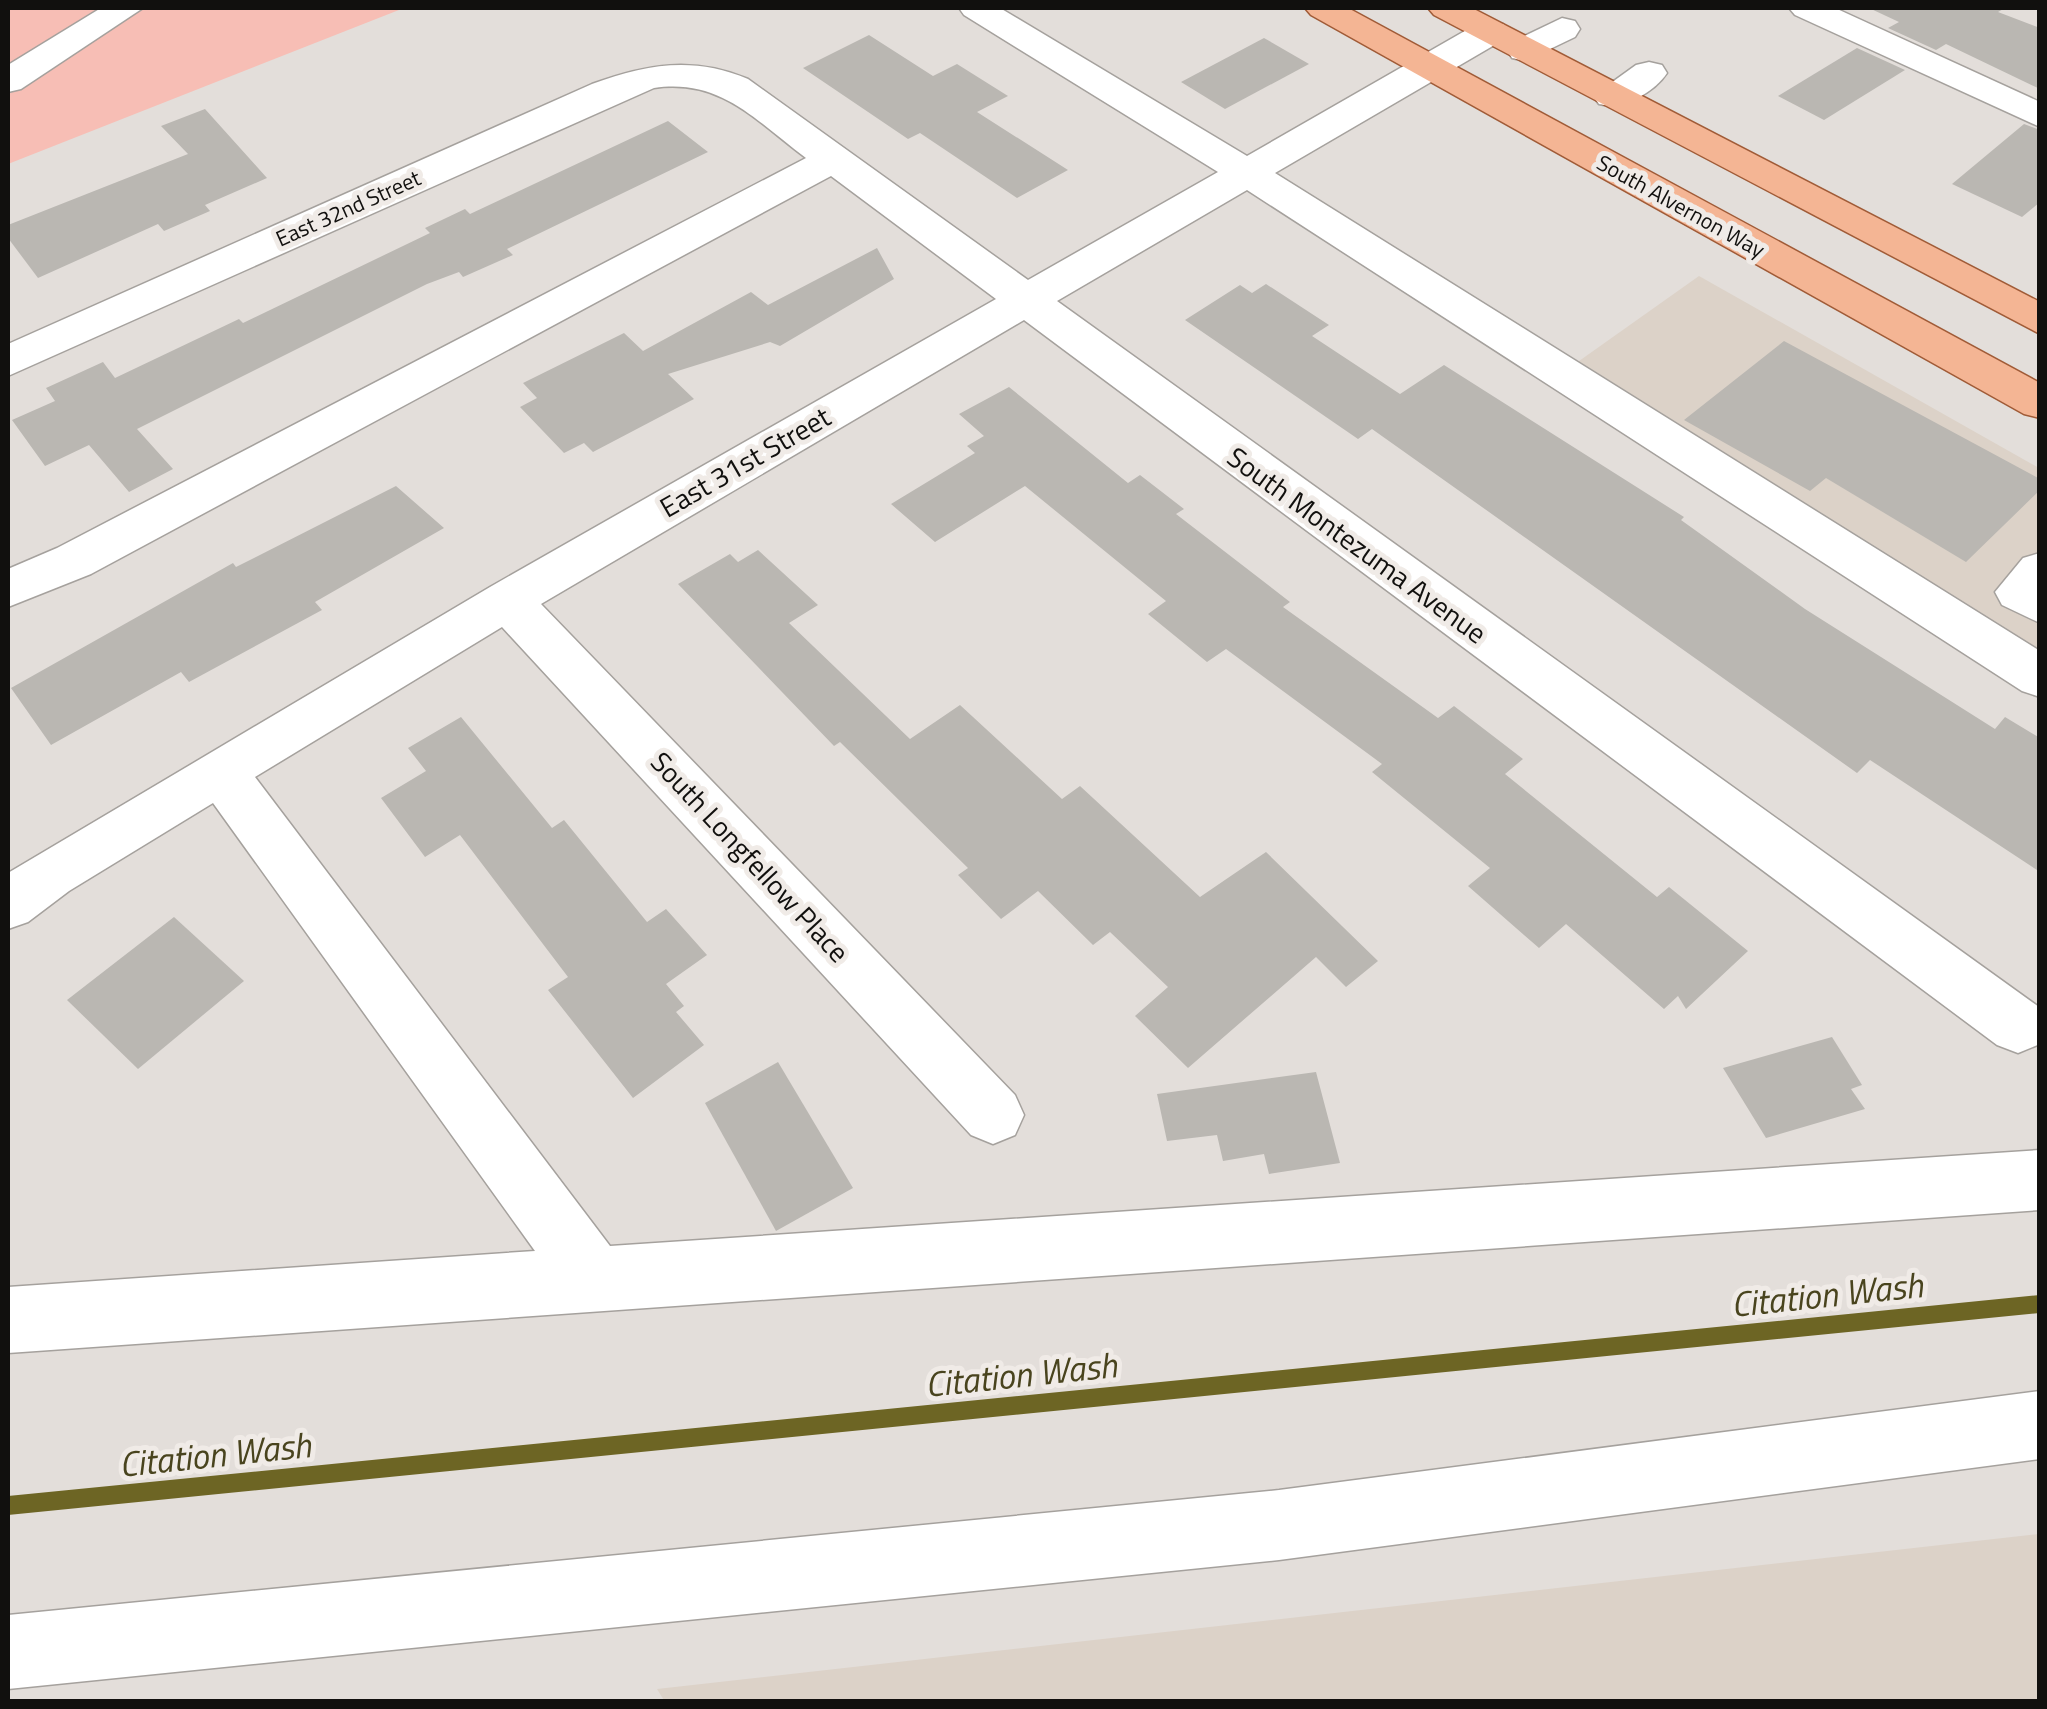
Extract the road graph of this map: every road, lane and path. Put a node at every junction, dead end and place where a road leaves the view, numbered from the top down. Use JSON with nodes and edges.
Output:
{"nodes":[{"id":1,"x":125,"y":8,"type":"edge"},
{"id":2,"x":976,"y":8,"type":"edge"},
{"id":3,"x":1322,"y":8,"type":"edge"},
{"id":4,"x":1446,"y":8,"type":"edge"},
{"id":5,"x":1807,"y":8,"type":"edge"},
{"id":6,"x":1562,"y":29,"type":"dead end"},
{"id":7,"x":1505,"y":30,"type":"edge"},
{"id":8,"x":1428,"y":66,"type":"junction"},
{"id":9,"x":690,"y":67,"type":"joint"},
{"id":10,"x":1649,"y":72,"type":"dead end"},
{"id":11,"x":8,"y":81,"type":"edge"},
{"id":12,"x":1612,"y":96,"type":"junction"},
{"id":13,"x":2040,"y":116,"type":"edge"},
{"id":14,"x":830,"y":160,"type":"junction"},
{"id":15,"x":1246,"y":172,"type":"junction"},
{"id":16,"x":1022,"y":301,"type":"junction"},
{"id":17,"x":2040,"y":320,"type":"edge"},
{"id":18,"x":8,"y":361,"type":"edge"},
{"id":19,"x":2040,"y":402,"type":"edge"},
{"id":20,"x":2040,"y":571,"type":"edge"},
{"id":21,"x":8,"y":589,"type":"edge"},
{"id":22,"x":506,"y":600,"type":"junction"},
{"id":23,"x":2040,"y":605,"type":"edge"},
{"id":24,"x":2040,"y":678,"type":"edge"},
{"id":25,"x":220,"y":772,"type":"junction"},
{"id":26,"x":8,"y":905,"type":"edge"},
{"id":27,"x":2018,"y":1026,"type":"dead end"},
{"id":28,"x":993,"y":1115,"type":"dead end"},
{"id":29,"x":2040,"y":1180,"type":"edge"},
{"id":30,"x":596,"y":1281,"type":"junction"},
{"id":31,"x":8,"y":1320,"type":"edge"},
{"id":32,"x":2040,"y":1425,"type":"edge"},
{"id":33,"x":8,"y":1652,"type":"edge"}],
"edges":[{"from":1,"to":11,"type":"street"},
{"from":2,"to":15,"type":"street"},
{"from":3,"to":8,"type":"main road","name":"South Alvernon Way"},
{"from":4,"to":7,"type":"main road"},
{"from":5,"to":13,"type":"street"},
{"from":6,"to":7,"type":"street","name":"East 31st Street"},
{"from":7,"to":8,"type":"street","name":"East 31st Street"},
{"from":7,"to":12,"type":"main road"},
{"from":8,"to":15,"type":"street","name":"East 31st Street"},
{"from":8,"to":19,"type":"main road","name":"South Alvernon Way"},
{"from":9,"to":14,"type":"street","name":"South Montezuma Avenue"},
{"from":9,"to":18,"type":"street","name":"East 32nd Street"},
{"from":10,"to":12,"type":"street"},
{"from":12,"to":17,"type":"main road"},
{"from":14,"to":16,"type":"street","name":"South Montezuma Avenue"},
{"from":14,"to":21,"type":"street"},
{"from":15,"to":16,"type":"street","name":"East 31st Street"},
{"from":15,"to":24,"type":"street"},
{"from":16,"to":22,"type":"street","name":"East 31st Street"},
{"from":16,"to":27,"type":"street","name":"South Montezuma Avenue"},
{"from":20,"to":23,"type":"street"},
{"from":22,"to":25,"type":"street","name":"East 31st Street"},
{"from":22,"to":28,"type":"street","name":"South Longfellow Place"},
{"from":25,"to":26,"type":"street","name":"East 31st Street"},
{"from":25,"to":30,"type":"street"},
{"from":29,"to":30,"type":"street"},
{"from":30,"to":31,"type":"street"},
{"from":32,"to":33,"type":"street"}]}
